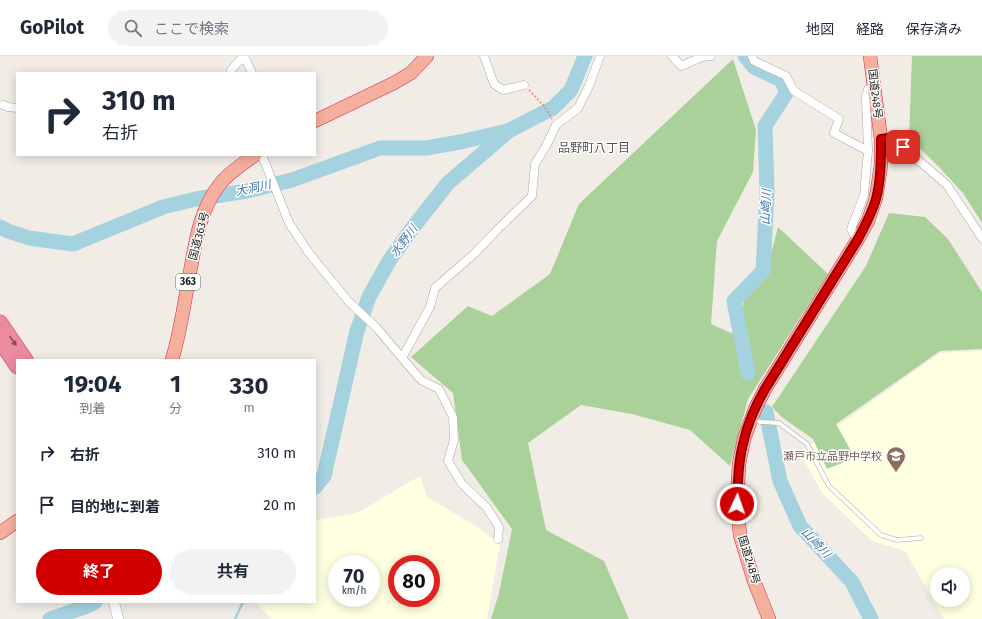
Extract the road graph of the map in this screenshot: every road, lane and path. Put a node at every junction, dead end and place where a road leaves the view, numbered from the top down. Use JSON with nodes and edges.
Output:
{"nodes":[{"id":1,"x":427,"y":56,"type":"edge"},
{"id":2,"x":484,"y":56,"type":"edge"},
{"id":3,"x":600,"y":56,"type":"edge"},
{"id":4,"x":672,"y":56,"type":"edge"},
{"id":5,"x":711,"y":56,"type":"edge"},
{"id":6,"x":752,"y":56,"type":"edge"},
{"id":7,"x":870,"y":56,"type":"edge"},
{"id":8,"x":230,"y":72,"type":"edge"},
{"id":9,"x":252,"y":72,"type":"edge"},
{"id":10,"x":524,"y":85,"type":"joint"},
{"id":11,"x":874,"y":87,"type":"junction"},
{"id":12,"x":3,"y":105,"type":"dead end"},
{"id":13,"x":16,"y":108,"type":"edge"},
{"id":14,"x":316,"y":121,"type":"edge"},
{"id":15,"x":556,"y":125,"type":"junction"},
{"id":16,"x":881,"y":139,"type":"junction"},
{"id":17,"x":868,"y":151,"type":"junction"},
{"id":18,"x":254,"y":156,"type":"edge"},
{"id":19,"x":262,"y":156,"type":"edge"},
{"id":20,"x":982,"y":238,"type":"edge"},
{"id":21,"x":858,"y":239,"type":"junction"},
{"id":22,"x":0,"y":322,"type":"edge"},
{"id":23,"x":0,"y":341,"type":"edge"},
{"id":24,"x":402,"y":358,"type":"junction"},
{"id":25,"x":25,"y":359,"type":"edge"},
{"id":26,"x":172,"y":359,"type":"edge"},
{"id":27,"x":16,"y":365,"type":"edge"},
{"id":28,"x":756,"y":421,"type":"junction"},
{"id":29,"x":16,"y":522,"type":"edge"},
{"id":30,"x":0,"y":533,"type":"edge"},
{"id":31,"x":921,"y":538,"type":"dead end"},
{"id":32,"x":498,"y":539,"type":"dead end"},
{"id":33,"x":770,"y":619,"type":"edge"}],
"edges":[{"from":1,"to":14,"type":"highway"},
{"from":2,"to":10,"type":"street"},
{"from":3,"to":15,"type":"street"},
{"from":4,"to":5,"type":"street"},
{"from":6,"to":17,"type":"street"},
{"from":7,"to":11,"type":"highway","name":"国道248号"},
{"from":8,"to":9,"type":"street"},
{"from":10,"to":15,"type":"path"},
{"from":11,"to":16,"type":"highway","name":"国道248号"},
{"from":11,"to":17,"type":"street"},
{"from":12,"to":13,"type":"street"},
{"from":15,"to":24,"type":"street"},
{"from":16,"to":20,"type":"street"},
{"from":16,"to":21,"type":"highway","name":"国道248号"},
{"from":17,"to":21,"type":"street"},
{"from":18,"to":26,"type":"highway","name":"国道363号","number":"363"},
{"from":19,"to":24,"type":"street"},
{"from":21,"to":28,"type":"highway","name":"国道248号"},
{"from":22,"to":25,"type":"highway","one_way":true},
{"from":23,"to":27,"type":"highway"},
{"from":24,"to":32,"type":"street"},
{"from":28,"to":31,"type":"lane"},
{"from":28,"to":33,"type":"highway","name":"国道248号"},
{"from":29,"to":30,"type":"highway"}]}
